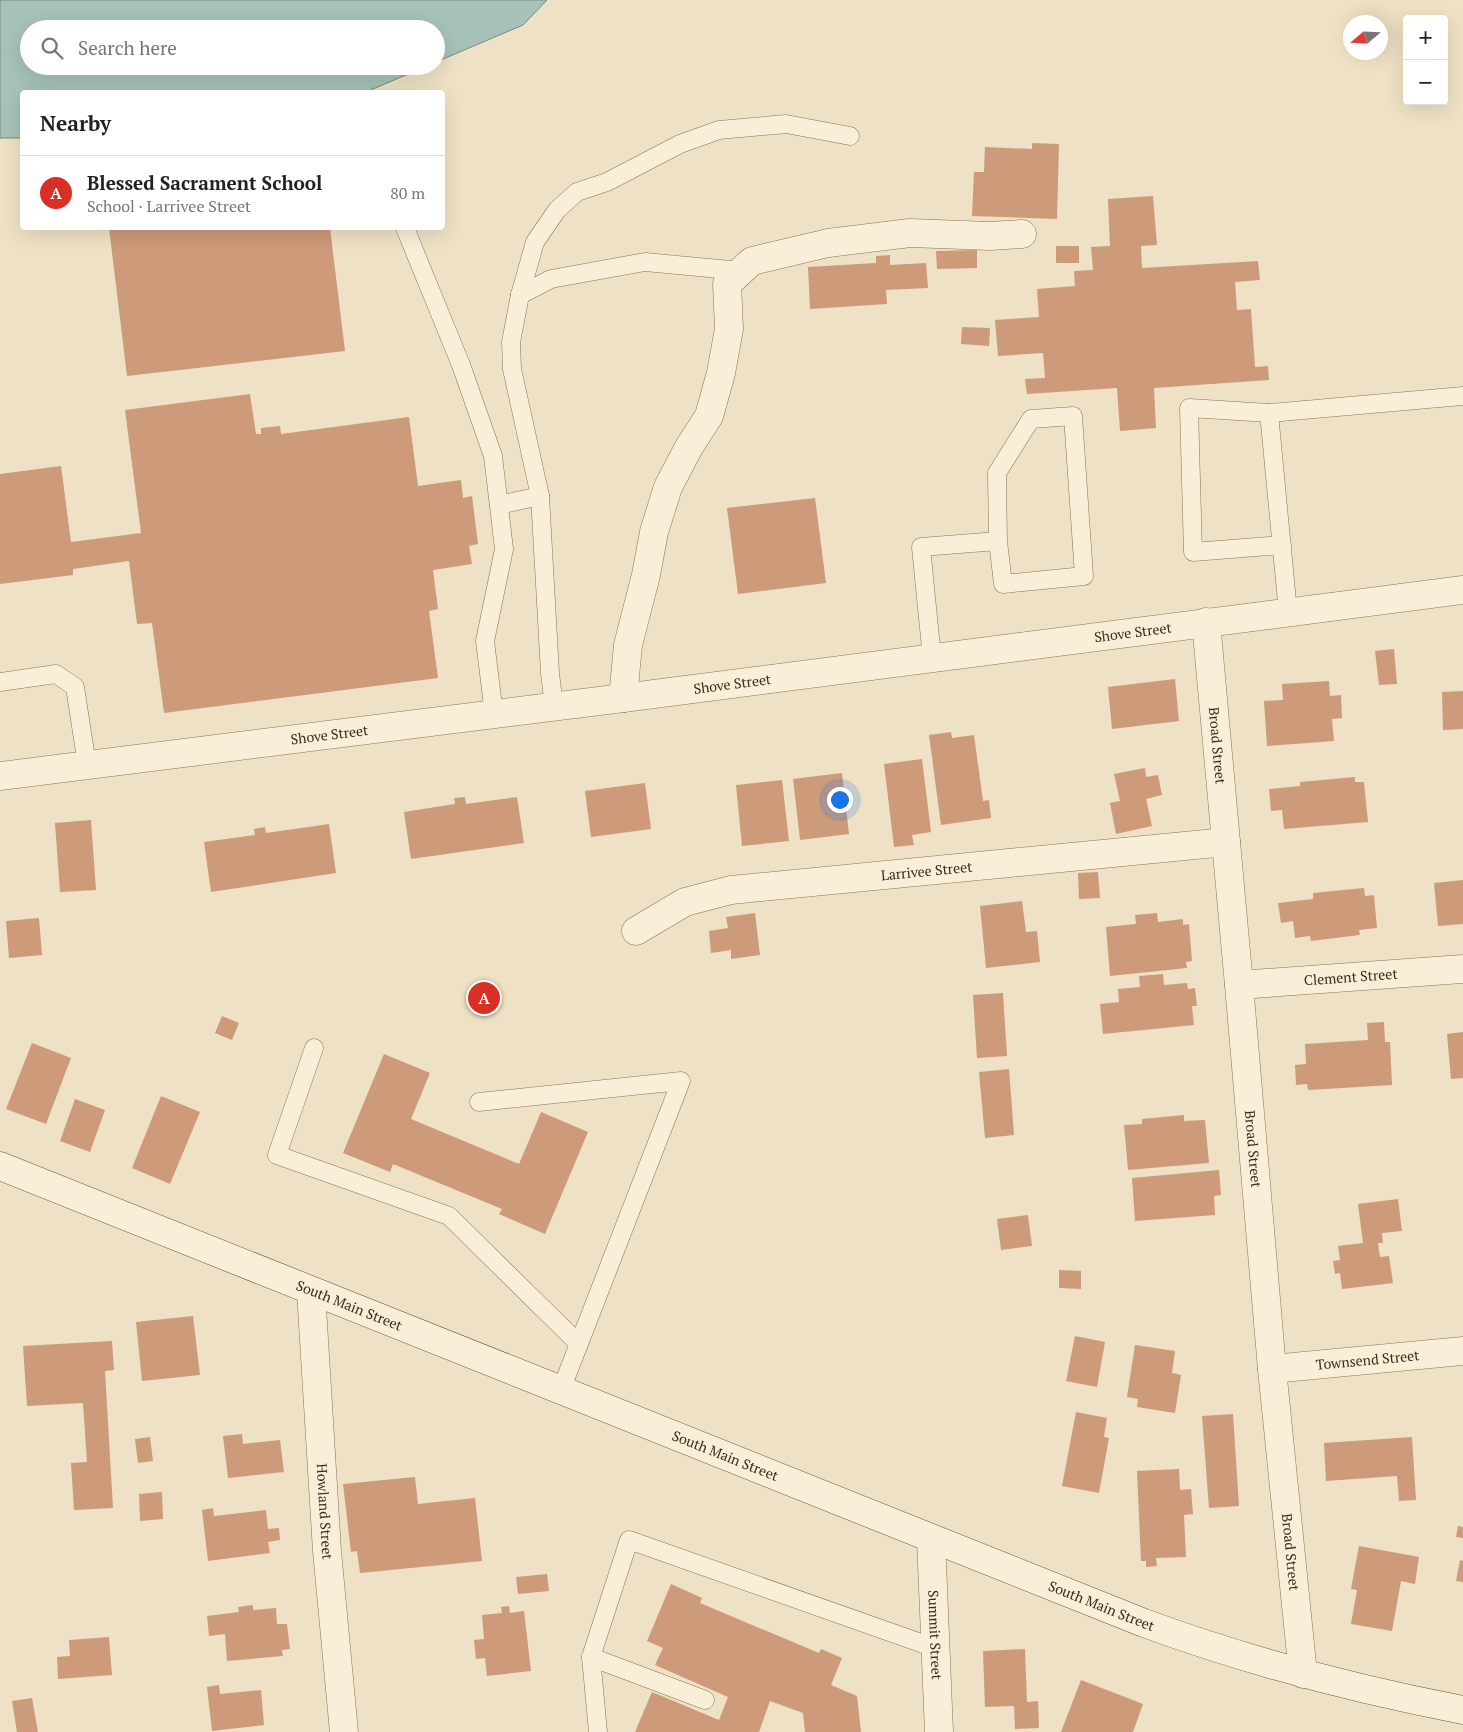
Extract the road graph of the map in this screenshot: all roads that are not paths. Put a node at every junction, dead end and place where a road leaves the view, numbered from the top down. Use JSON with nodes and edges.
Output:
{"nodes":[{"id":1,"x":850,"y":136,"type":"dead end"},
{"id":2,"x":406,"y":230,"type":"edge"},
{"id":3,"x":1022,"y":234,"type":"dead end"},
{"id":4,"x":741,"y":271,"type":"junction"},
{"id":5,"x":520,"y":295,"type":"junction"},
{"id":6,"x":1463,"y":396,"type":"edge"},
{"id":7,"x":1269,"y":412,"type":"junction"},
{"id":8,"x":540,"y":496,"type":"junction"},
{"id":9,"x":498,"y":505,"type":"junction"},
{"id":10,"x":998,"y":541,"type":"junction"},
{"id":11,"x":1282,"y":545,"type":"junction"},
{"id":12,"x":1463,"y":590,"type":"edge"},
{"id":13,"x":1288,"y":612,"type":"junction"},
{"id":14,"x":1206,"y":622,"type":"junction"},
{"id":15,"x":932,"y":658,"type":"junction"},
{"id":16,"x":0,"y":682,"type":"edge"},
{"id":17,"x":623,"y":698,"type":"junction"},
{"id":18,"x":554,"y":707,"type":"junction"},
{"id":19,"x":494,"y":714,"type":"junction"},
{"id":20,"x":87,"y":765,"type":"junction"},
{"id":21,"x":0,"y":776,"type":"edge"},
{"id":22,"x":1226,"y":842,"type":"junction"},
{"id":23,"x":636,"y":931,"type":"dead end"},
{"id":24,"x":1463,"y":969,"type":"edge"},
{"id":25,"x":1239,"y":985,"type":"junction"},
{"id":26,"x":314,"y":1048,"type":"dead end"},
{"id":27,"x":479,"y":1102,"type":"dead end"},
{"id":28,"x":0,"y":1166,"type":"edge"},
{"id":29,"x":311,"y":1290,"type":"junction"},
{"id":30,"x":579,"y":1344,"type":"junction"},
{"id":31,"x":1463,"y":1351,"type":"edge"},
{"id":32,"x":1272,"y":1369,"type":"junction"},
{"id":33,"x":561,"y":1390,"type":"junction"},
{"id":34,"x":931,"y":1539,"type":"junction"},
{"id":35,"x":936,"y":1648,"type":"junction"},
{"id":36,"x":591,"y":1657,"type":"junction"},
{"id":37,"x":1304,"y":1674,"type":"junction"},
{"id":38,"x":705,"y":1700,"type":"dead end"},
{"id":39,"x":1463,"y":1710,"type":"edge"},
{"id":40,"x":344,"y":1732,"type":"edge"},
{"id":41,"x":598,"y":1732,"type":"edge"},
{"id":42,"x":939,"y":1732,"type":"edge"}],
"edges":[{"from":1,"to":5,"type":"lane"},
{"from":2,"to":9,"type":"lane"},
{"from":3,"to":4,"type":"street"},
{"from":4,"to":5,"type":"lane"},
{"from":4,"to":17,"type":"street"},
{"from":5,"to":8,"type":"lane"},
{"from":6,"to":7,"type":"lane"},
{"from":7,"to":11,"type":"lane"},
{"from":7,"to":11,"type":"lane"},
{"from":8,"to":9,"type":"lane"},
{"from":8,"to":18,"type":"lane"},
{"from":9,"to":19,"type":"lane"},
{"from":10,"to":10,"type":"lane"},
{"from":10,"to":15,"type":"lane"},
{"from":11,"to":13,"type":"lane"},
{"from":12,"to":13,"type":"street","name":"Shove Street"},
{"from":13,"to":14,"type":"street","name":"Shove Street"},
{"from":14,"to":15,"type":"street","name":"Shove Street"},
{"from":14,"to":22,"type":"street","name":"Broad Street"},
{"from":15,"to":17,"type":"street","name":"Shove Street"},
{"from":16,"to":20,"type":"lane"},
{"from":17,"to":18,"type":"street","name":"Shove Street"},
{"from":18,"to":19,"type":"street","name":"Shove Street"},
{"from":19,"to":20,"type":"street","name":"Shove Street"},
{"from":20,"to":21,"type":"street","name":"Shove Street"},
{"from":22,"to":23,"type":"street","name":"Larrivee Street"},
{"from":22,"to":25,"type":"street","name":"Broad Street"},
{"from":24,"to":25,"type":"street","name":"Clement Street"},
{"from":25,"to":32,"type":"street","name":"Broad Street"},
{"from":26,"to":30,"type":"lane"},
{"from":27,"to":30,"type":"lane"},
{"from":28,"to":29,"type":"street","name":"South Main Street"},
{"from":29,"to":33,"type":"street","name":"South Main Street"},
{"from":29,"to":40,"type":"street","name":"Howland Street"},
{"from":30,"to":33,"type":"lane"},
{"from":31,"to":32,"type":"street","name":"Townsend Street"},
{"from":32,"to":37,"type":"street","name":"Broad Street"},
{"from":33,"to":34,"type":"street","name":"South Main Street"},
{"from":34,"to":35,"type":"street","name":"Summit Street"},
{"from":34,"to":37,"type":"street","name":"South Main Street"},
{"from":35,"to":36,"type":"lane"},
{"from":35,"to":42,"type":"street","name":"Summit Street"},
{"from":36,"to":38,"type":"lane"},
{"from":36,"to":41,"type":"lane"},
{"from":37,"to":39,"type":"street","name":"South Main Street"}]}
